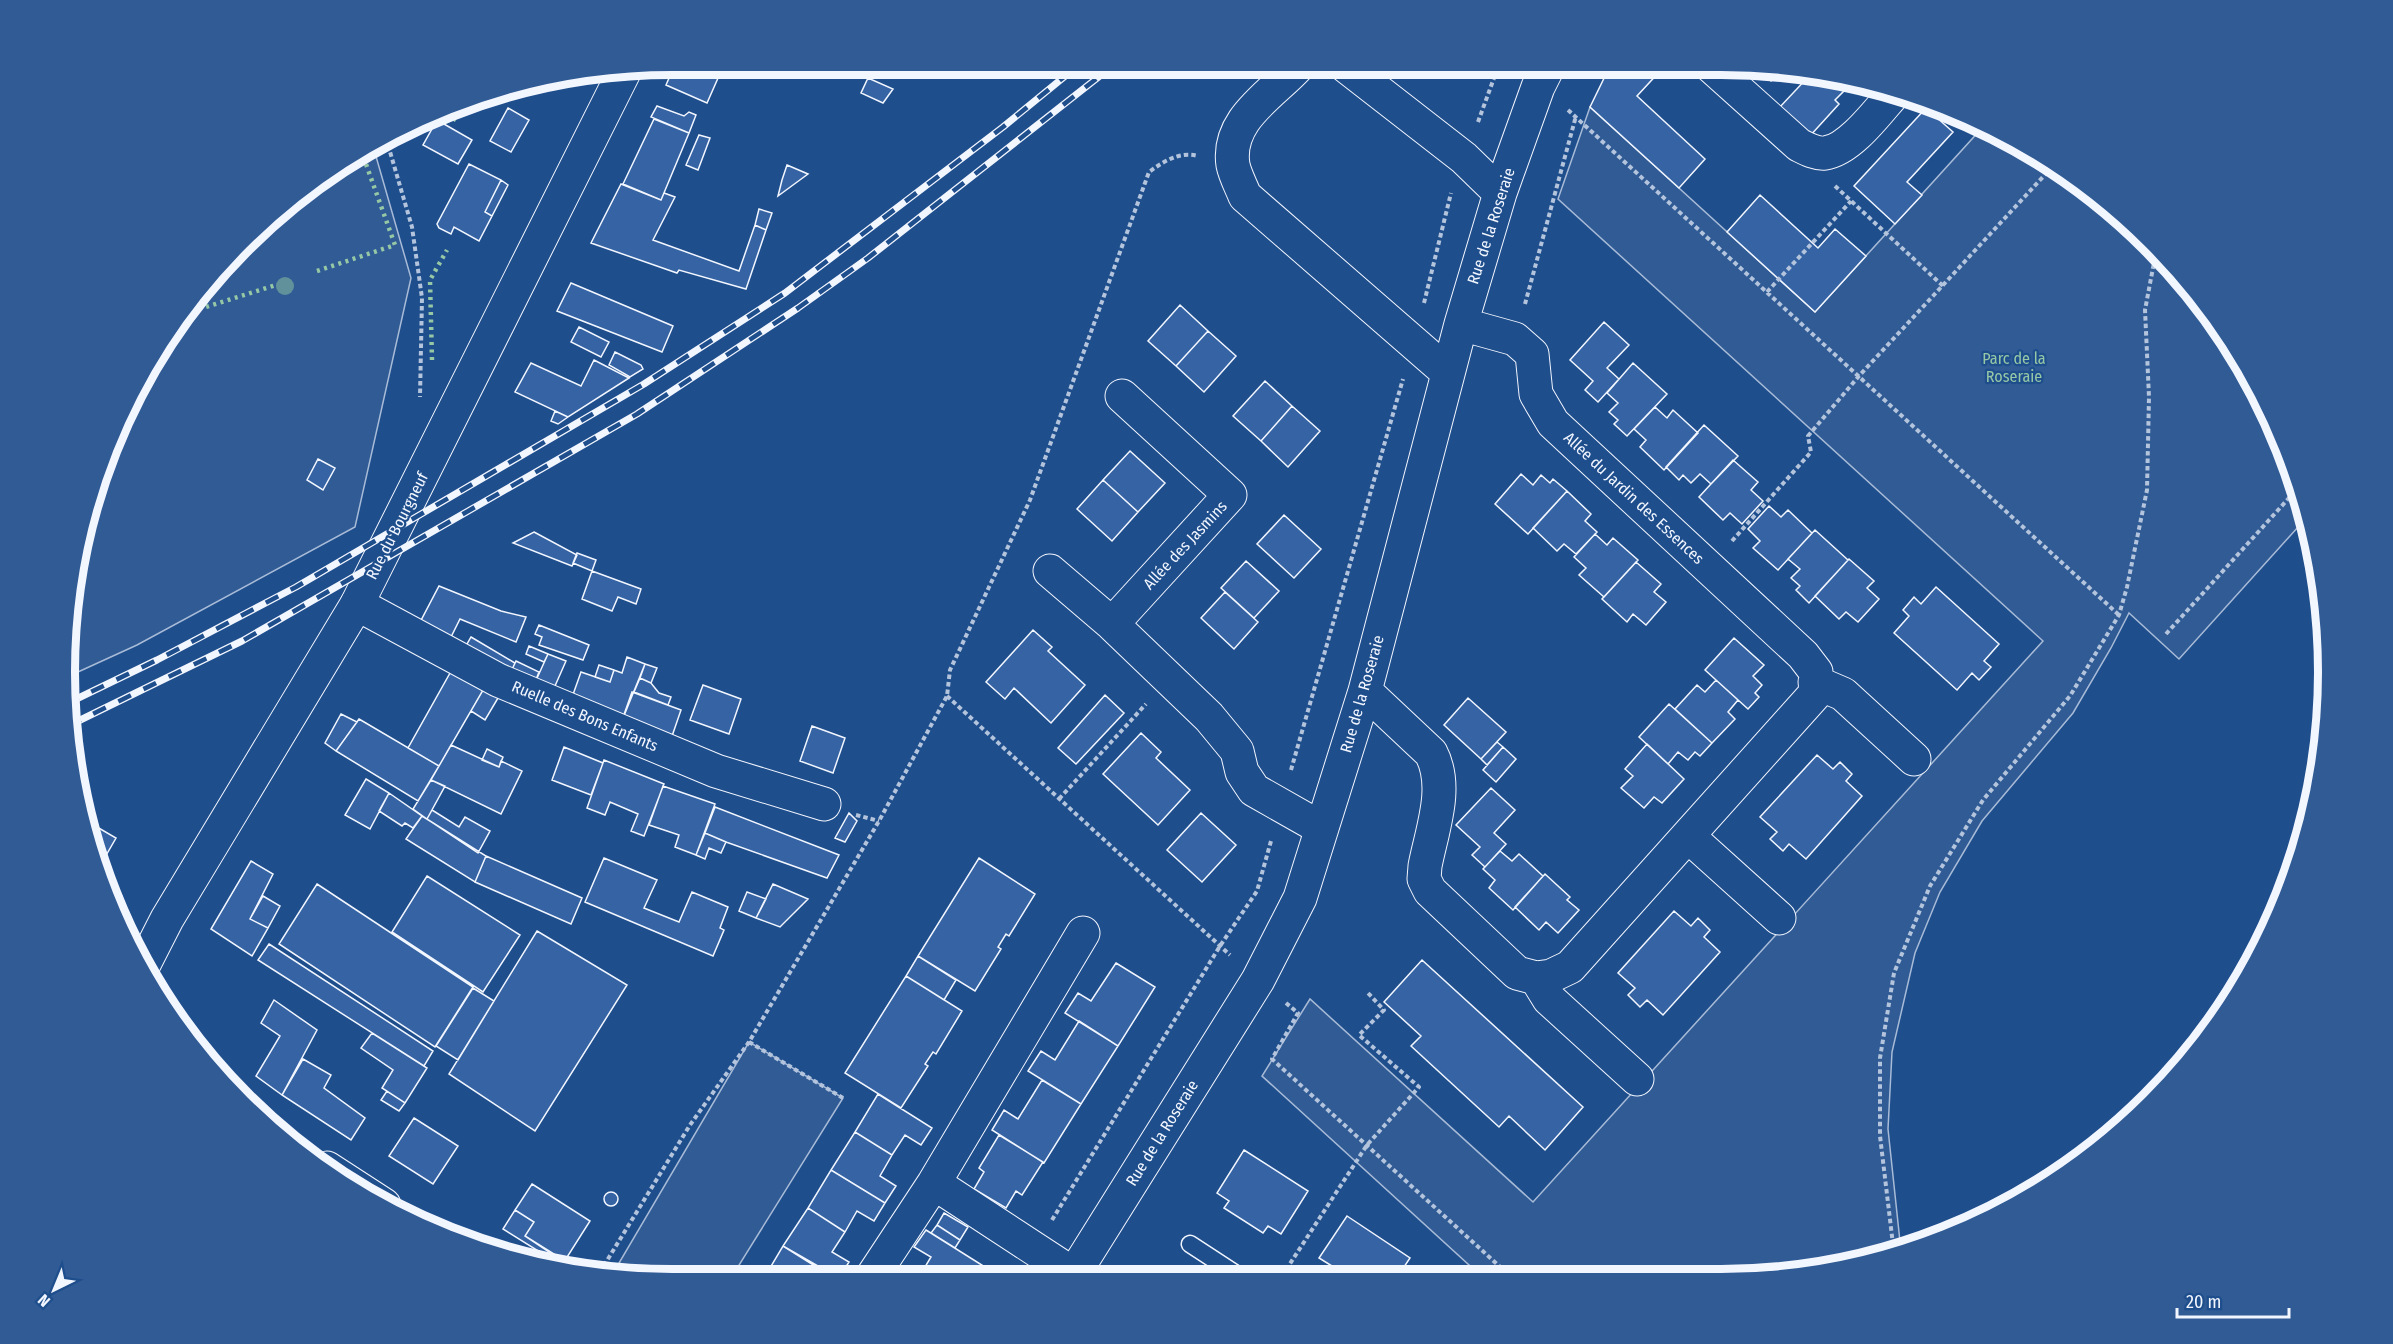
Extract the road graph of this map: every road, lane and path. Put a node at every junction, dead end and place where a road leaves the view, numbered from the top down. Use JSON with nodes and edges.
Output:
{"nodes":[{"id":1,"x":1288,"y":75,"type":"edge"},
{"id":2,"x":1357,"y":75,"type":"edge"},
{"id":3,"x":1495,"y":75,"type":"edge"},
{"id":4,"x":1544,"y":75,"type":"edge"},
{"id":5,"x":1721,"y":75,"type":"edge"},
{"id":6,"x":621,"y":77,"type":"edge"},
{"id":7,"x":1889,"y":99,"type":"edge"},
{"id":8,"x":389,"y":147,"type":"edge"},
{"id":9,"x":1825,"y":153,"type":"junction"},
{"id":10,"x":1464,"y":158,"type":"junction"},
{"id":11,"x":1233,"y":165,"type":"junction"},
{"id":12,"x":2047,"y":172,"type":"edge"},
{"id":13,"x":1500,"y":194,"type":"junction"},
{"id":14,"x":1851,"y":201,"type":"junction"},
{"id":15,"x":2154,"y":262,"type":"edge"},
{"id":16,"x":1943,"y":286,"type":"junction"},
{"id":17,"x":1767,"y":292,"type":"junction"},
{"id":18,"x":1461,"y":324,"type":"junction"},
{"id":19,"x":1515,"y":339,"type":"junction"},
{"id":20,"x":1414,"y":342,"type":"junction"},
{"id":21,"x":1446,"y":371,"type":"junction"},
{"id":22,"x":1859,"y":376,"type":"junction"},
{"id":23,"x":1122,"y":396,"type":"dead end"},
{"id":24,"x":420,"y":405,"type":"dead end"},
{"id":25,"x":2291,"y":496,"type":"edge"},
{"id":26,"x":1709,"y":567,"type":"junction"},
{"id":27,"x":1050,"y":571,"type":"dead end"},
{"id":28,"x":357,"y":604,"type":"junction"},
{"id":29,"x":2119,"y":615,"type":"junction"},
{"id":30,"x":1112,"y":624,"type":"junction"},
{"id":31,"x":2166,"y":634,"type":"dead end"},
{"id":32,"x":1169,"y":679,"type":"junction"},
{"id":33,"x":1815,"y":682,"type":"junction"},
{"id":34,"x":1365,"y":691,"type":"junction"},
{"id":35,"x":947,"y":696,"type":"junction"},
{"id":36,"x":1914,"y":759,"type":"dead end"},
{"id":37,"x":1059,"y":799,"type":"junction"},
{"id":38,"x":824,"y":804,"type":"dead end"},
{"id":39,"x":1281,"y":804,"type":"junction"},
{"id":40,"x":1321,"y":828,"type":"junction"},
{"id":41,"x":1688,"y":836,"type":"junction"},
{"id":42,"x":1779,"y":918,"type":"dead end"},
{"id":43,"x":1083,"y":933,"type":"dead end"},
{"id":44,"x":1220,"y":946,"type":"junction"},
{"id":45,"x":148,"y":957,"type":"edge"},
{"id":46,"x":1536,"y":978,"type":"junction"},
{"id":47,"x":1258,"y":980,"type":"junction"},
{"id":48,"x":1368,"y":993,"type":"dead end"},
{"id":49,"x":749,"y":1042,"type":"junction"},
{"id":50,"x":1637,"y":1079,"type":"dead end"},
{"id":51,"x":843,"y":1098,"type":"dead end"},
{"id":52,"x":1367,"y":1145,"type":"junction"},
{"id":53,"x":934,"y":1183,"type":"junction"},
{"id":54,"x":1893,"y":1243,"type":"edge"},
{"id":55,"x":1190,"y":1244,"type":"dead end"},
{"id":56,"x":1034,"y":1249,"type":"junction"},
{"id":57,"x":604,"y":1265,"type":"edge"},
{"id":58,"x":877,"y":1269,"type":"edge"},
{"id":59,"x":1063,"y":1269,"type":"edge"},
{"id":60,"x":1077,"y":1269,"type":"edge"},
{"id":61,"x":1228,"y":1269,"type":"edge"},
{"id":62,"x":1287,"y":1269,"type":"edge"},
{"id":63,"x":1502,"y":1269,"type":"edge"}],
"edges":[{"from":1,"to":11,"type":"street"},
{"from":2,"to":10,"type":"street"},
{"from":3,"to":10,"type":"path"},
{"from":4,"to":13,"type":"street","name":"Rue de la Roseraie"},
{"from":5,"to":9,"type":"street"},
{"from":6,"to":28,"type":"street","name":"Rue du Bourgneuf"},
{"from":7,"to":9,"type":"street"},
{"from":8,"to":24,"type":"path"},
{"from":9,"to":14,"type":"path"},
{"from":10,"to":13,"type":"street"},
{"from":10,"to":20,"type":"path"},
{"from":11,"to":20,"type":"street"},
{"from":11,"to":35,"type":"path"},
{"from":12,"to":16,"type":"path"},
{"from":13,"to":18,"type":"street","name":"Rue de la Roseraie"},
{"from":14,"to":16,"type":"path"},
{"from":14,"to":17,"type":"path"},
{"from":15,"to":29,"type":"path"},
{"from":16,"to":22,"type":"path"},
{"from":17,"to":19,"type":"path"},
{"from":17,"to":22,"type":"path"},
{"from":18,"to":19,"type":"street"},
{"from":18,"to":21,"type":"street","name":"Rue de la Roseraie"},
{"from":19,"to":26,"type":"street","name":"Allée du Jardin des Essences"},
{"from":20,"to":21,"type":"street"},
{"from":20,"to":39,"type":"path"},
{"from":21,"to":34,"type":"street","name":"Rue de la Roseraie"},
{"from":22,"to":26,"type":"path"},
{"from":22,"to":29,"type":"path"},
{"from":23,"to":30,"type":"street","name":"Allée des Jasmins"},
{"from":25,"to":31,"type":"path"},
{"from":26,"to":33,"type":"street","name":"Allée du Jardin des Essences"},
{"from":27,"to":30,"type":"street"},
{"from":28,"to":38,"type":"street","name":"Ruelle des Bons Enfants"},
{"from":28,"to":45,"type":"street","name":"Rue du Bourgneuf"},
{"from":29,"to":54,"type":"path"},
{"from":30,"to":32,"type":"street"},
{"from":32,"to":37,"type":"path"},
{"from":32,"to":39,"type":"street"},
{"from":33,"to":36,"type":"street"},
{"from":33,"to":41,"type":"street"},
{"from":34,"to":40,"type":"street","name":"Rue de la Roseraie"},
{"from":34,"to":46,"type":"street"},
{"from":35,"to":37,"type":"path"},
{"from":35,"to":49,"type":"path"},
{"from":37,"to":44,"type":"path"},
{"from":39,"to":40,"type":"street"},
{"from":39,"to":44,"type":"path"},
{"from":40,"to":47,"type":"street","name":"Rue de la Roseraie"},
{"from":41,"to":42,"type":"street"},
{"from":41,"to":46,"type":"street"},
{"from":43,"to":53,"type":"street"},
{"from":44,"to":56,"type":"path"},
{"from":46,"to":50,"type":"street"},
{"from":47,"to":52,"type":"path"},
{"from":47,"to":60,"type":"street","name":"Rue de la Roseraie"},
{"from":48,"to":52,"type":"path"},
{"from":49,"to":51,"type":"path"},
{"from":49,"to":57,"type":"path"},
{"from":52,"to":62,"type":"path"},
{"from":52,"to":63,"type":"path"},
{"from":53,"to":56,"type":"street"},
{"from":53,"to":58,"type":"street"},
{"from":55,"to":61,"type":"lane"},
{"from":56,"to":59,"type":"street"}]}
